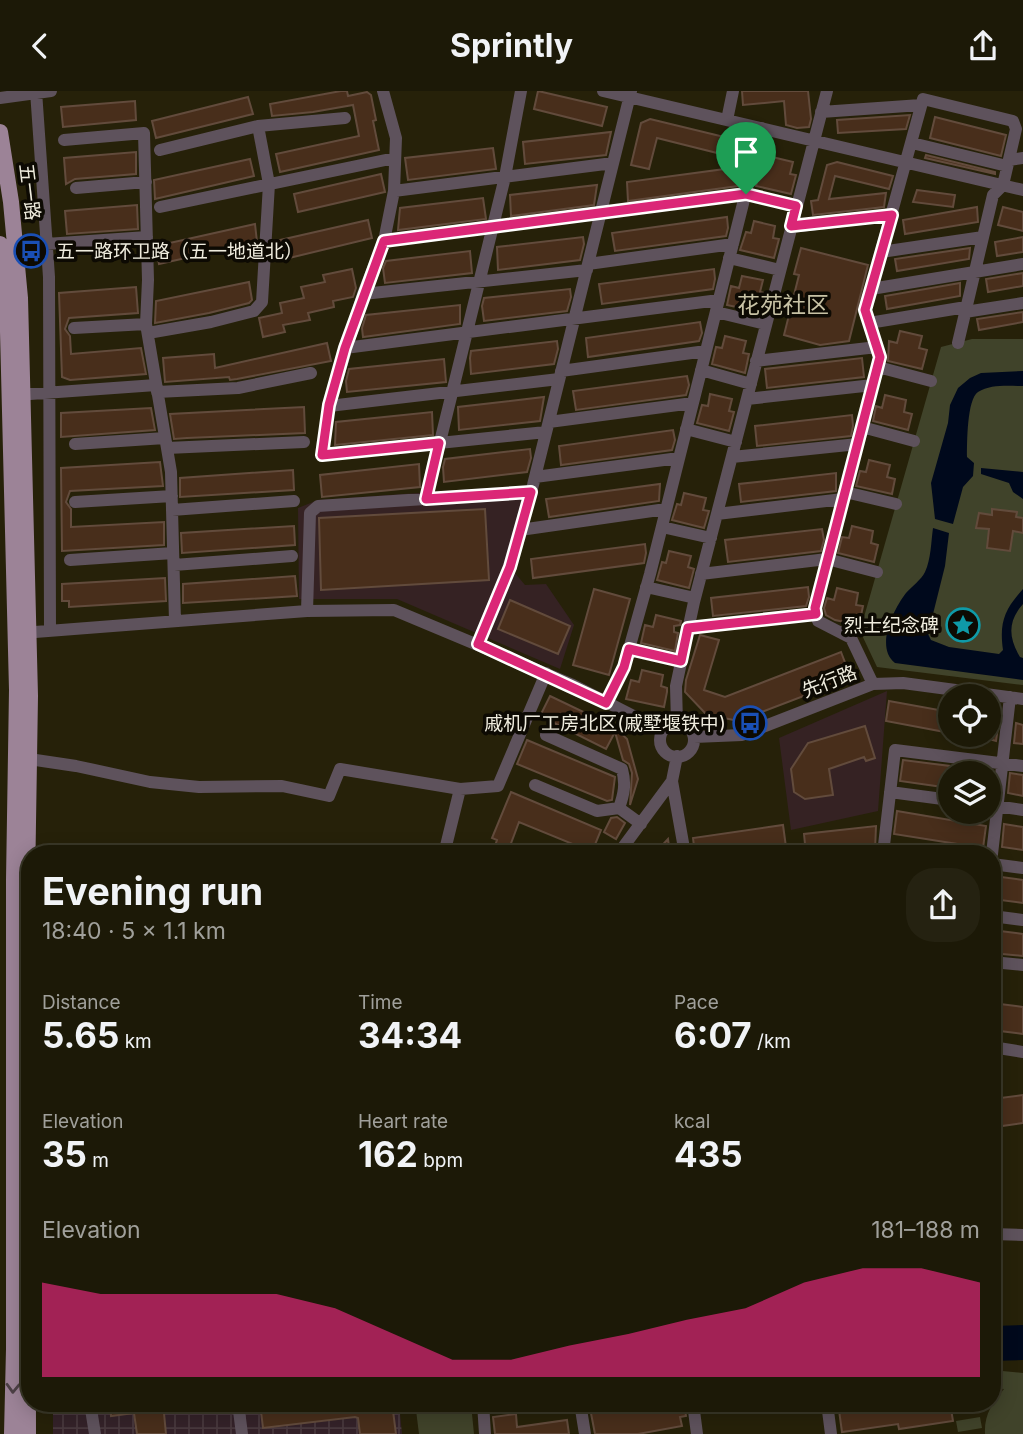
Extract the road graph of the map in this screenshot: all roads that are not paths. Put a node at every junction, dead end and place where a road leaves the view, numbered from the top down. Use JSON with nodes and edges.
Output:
{"nodes":[{"id":1,"x":51,"y":91,"type":"edge"},
{"id":2,"x":383,"y":91,"type":"edge"},
{"id":3,"x":521,"y":91,"type":"edge"},
{"id":4,"x":603,"y":91,"type":"edge"},
{"id":5,"x":733,"y":91,"type":"edge"},
{"id":6,"x":827,"y":91,"type":"edge"},
{"id":7,"x":36,"y":92,"type":"edge"},
{"id":8,"x":631,"y":94,"type":"edge"},
{"id":9,"x":0,"y":98,"type":"edge"},
{"id":10,"x":921,"y":105,"type":"junction"},
{"id":11,"x":821,"y":112,"type":"junction"},
{"id":12,"x":345,"y":118,"type":"dead end"},
{"id":13,"x":727,"y":120,"type":"junction"},
{"id":14,"x":1019,"y":125,"type":"edge"},
{"id":15,"x":258,"y":126,"type":"junction"},
{"id":16,"x":762,"y":128,"type":"junction"},
{"id":17,"x":0,"y":132,"type":"edge"},
{"id":18,"x":64,"y":140,"type":"dead end"},
{"id":19,"x":813,"y":140,"type":"junction"},
{"id":20,"x":912,"y":143,"type":"junction"},
{"id":21,"x":160,"y":150,"type":"dead end"},
{"id":22,"x":395,"y":158,"type":"junction"},
{"id":23,"x":1023,"y":158,"type":"edge"},
{"id":24,"x":907,"y":162,"type":"junction"},
{"id":25,"x":614,"y":163,"type":"junction"},
{"id":26,"x":1008,"y":163,"type":"junction"},
{"id":27,"x":505,"y":177,"type":"junction"},
{"id":28,"x":146,"y":182,"type":"junction"},
{"id":29,"x":269,"y":184,"type":"junction"},
{"id":30,"x":1003,"y":185,"type":"junction"},
{"id":31,"x":76,"y":188,"type":"dead end"},
{"id":32,"x":1023,"y":190,"type":"edge"},
{"id":33,"x":394,"y":191,"type":"junction"},
{"id":34,"x":746,"y":194,"type":"junction"},
{"id":35,"x":796,"y":206,"type":"junction"},
{"id":36,"x":160,"y":207,"type":"dead end"},
{"id":37,"x":601,"y":214,"type":"junction"},
{"id":38,"x":892,"y":215,"type":"junction"},
{"id":39,"x":791,"y":226,"type":"junction"},
{"id":40,"x":492,"y":227,"type":"junction"},
{"id":41,"x":147,"y":237,"type":"junction"},
{"id":42,"x":984,"y":237,"type":"junction"},
{"id":43,"x":384,"y":241,"type":"junction"},
{"id":44,"x":0,"y":244,"type":"edge"},
{"id":45,"x":46,"y":244,"type":"junction"},
{"id":46,"x":733,"y":244,"type":"junction"},
{"id":47,"x":881,"y":252,"type":"junction"},
{"id":48,"x":729,"y":258,"type":"junction"},
{"id":49,"x":1023,"y":264,"type":"edge"},
{"id":50,"x":587,"y":267,"type":"junction"},
{"id":51,"x":780,"y":270,"type":"junction"},
{"id":52,"x":975,"y":271,"type":"junction"},
{"id":53,"x":479,"y":282,"type":"junction"},
{"id":54,"x":871,"y":289,"type":"junction"},
{"id":55,"x":363,"y":294,"type":"junction"},
{"id":56,"x":1023,"y":303,"type":"edge"},
{"id":57,"x":717,"y":306,"type":"junction"},
{"id":58,"x":966,"y":310,"type":"junction"},
{"id":59,"x":574,"y":320,"type":"junction"},
{"id":60,"x":766,"y":324,"type":"junction"},
{"id":61,"x":869,"y":324,"type":"junction"},
{"id":62,"x":74,"y":328,"type":"dead end"},
{"id":63,"x":147,"y":328,"type":"junction"},
{"id":64,"x":466,"y":334,"type":"junction"},
{"id":65,"x":958,"y":342,"type":"dead end"},
{"id":66,"x":877,"y":347,"type":"junction"},
{"id":67,"x":345,"y":348,"type":"junction"},
{"id":68,"x":706,"y":351,"type":"junction"},
{"id":69,"x":756,"y":361,"type":"junction"},
{"id":70,"x":878,"y":367,"type":"junction"},
{"id":71,"x":701,"y":370,"type":"junction"},
{"id":72,"x":311,"y":373,"type":"dead end"},
{"id":73,"x":560,"y":375,"type":"junction"},
{"id":74,"x":931,"y":381,"type":"dead end"},
{"id":75,"x":751,"y":384,"type":"junction"},
{"id":76,"x":873,"y":385,"type":"junction"},
{"id":77,"x":156,"y":388,"type":"junction"},
{"id":78,"x":452,"y":392,"type":"junction"},
{"id":79,"x":49,"y":393,"type":"junction"},
{"id":80,"x":15,"y":395,"type":"junction"},
{"id":81,"x":747,"y":399,"type":"junction"},
{"id":82,"x":693,"y":403,"type":"junction"},
{"id":83,"x":329,"y":405,"type":"junction"},
{"id":84,"x":548,"y":427,"type":"junction"},
{"id":85,"x":862,"y":427,"type":"junction"},
{"id":86,"x":686,"y":429,"type":"junction"},
{"id":87,"x":914,"y":441,"type":"dead end"},
{"id":88,"x":304,"y":442,"type":"dead end"},
{"id":89,"x":736,"y":442,"type":"junction"},
{"id":90,"x":166,"y":443,"type":"junction"},
{"id":91,"x":439,"y":443,"type":"junction"},
{"id":92,"x":75,"y":444,"type":"dead end"},
{"id":93,"x":858,"y":444,"type":"junction"},
{"id":94,"x":732,"y":457,"type":"junction"},
{"id":95,"x":679,"y":458,"type":"junction"},
{"id":96,"x":535,"y":477,"type":"junction"},
{"id":97,"x":531,"y":492,"type":"junction"},
{"id":98,"x":844,"y":496,"type":"junction"},
{"id":99,"x":426,"y":499,"type":"junction"},
{"id":100,"x":294,"y":501,"type":"dead end"},
{"id":101,"x":75,"y":502,"type":"dead end"},
{"id":102,"x":172,"y":503,"type":"junction"},
{"id":103,"x":896,"y":504,"type":"dead end"},
{"id":104,"x":666,"y":509,"type":"junction"},
{"id":105,"x":717,"y":514,"type":"junction"},
{"id":106,"x":662,"y":527,"type":"junction"},
{"id":107,"x":520,"y":530,"type":"junction"},
{"id":108,"x":711,"y":538,"type":"junction"},
{"id":109,"x":292,"y":557,"type":"dead end"},
{"id":110,"x":70,"y":559,"type":"dead end"},
{"id":111,"x":173,"y":559,"type":"junction"},
{"id":112,"x":827,"y":559,"type":"junction"},
{"id":113,"x":877,"y":572,"type":"dead end"},
{"id":114,"x":701,"y":574,"type":"junction"},
{"id":115,"x":646,"y":587,"type":"junction"},
{"id":116,"x":695,"y":598,"type":"junction"},
{"id":117,"x":307,"y":611,"type":"junction"},
{"id":118,"x":816,"y":614,"type":"junction"},
{"id":119,"x":175,"y":621,"type":"junction"},
{"id":120,"x":688,"y":628,"type":"junction"},
{"id":121,"x":50,"y":631,"type":"junction"},
{"id":122,"x":22,"y":633,"type":"junction"},
{"id":123,"x":478,"y":644,"type":"junction"},
{"id":124,"x":629,"y":649,"type":"junction"},
{"id":125,"x":681,"y":661,"type":"junction"},
{"id":126,"x":546,"y":673,"type":"junction"},
{"id":127,"x":873,"y":684,"type":"junction"},
{"id":128,"x":1017,"y":698,"type":"edge"},
{"id":129,"x":606,"y":703,"type":"junction"},
{"id":130,"x":677,"y":723,"type":"junction"},
{"id":131,"x":663,"y":731,"type":"junction"},
{"id":132,"x":545,"y":735,"type":"dead end"},
{"id":133,"x":694,"y":737,"type":"junction"},
{"id":134,"x":677,"y":756,"type":"junction"},
{"id":135,"x":29,"y":759,"type":"junction"},
{"id":136,"x":1003,"y":763,"type":"junction"},
{"id":137,"x":1023,"y":766,"type":"edge"},
{"id":138,"x":1001,"y":772,"type":"edge"},
{"id":139,"x":672,"y":781,"type":"junction"},
{"id":140,"x":535,"y":785,"type":"dead end"},
{"id":141,"x":460,"y":789,"type":"junction"},
{"id":142,"x":890,"y":792,"type":"junction"},
{"id":143,"x":938,"y":798,"type":"edge"},
{"id":144,"x":1001,"y":807,"type":"edge"},
{"id":145,"x":619,"y":808,"type":"junction"},
{"id":146,"x":1023,"y":810,"type":"edge"},
{"id":147,"x":641,"y":824,"type":"junction"},
{"id":148,"x":993,"y":824,"type":"edge"},
{"id":149,"x":29,"y":845,"type":"edge"},
{"id":150,"x":446,"y":845,"type":"edge"},
{"id":151,"x":625,"y":845,"type":"edge"},
{"id":152,"x":683,"y":845,"type":"edge"},
{"id":153,"x":884,"y":845,"type":"edge"},
{"id":154,"x":992,"y":845,"type":"edge"},
{"id":155,"x":1001,"y":865,"type":"edge"},
{"id":156,"x":1023,"y":868,"type":"edge"},
{"id":157,"x":1001,"y":917,"type":"edge"},
{"id":158,"x":1023,"y":920,"type":"edge"},
{"id":159,"x":7,"y":952,"type":"edge"},
{"id":160,"x":1001,"y":963,"type":"edge"},
{"id":161,"x":1023,"y":965,"type":"edge"},
{"id":162,"x":1001,"y":1048,"type":"edge"},
{"id":163,"x":1023,"y":1052,"type":"edge"},
{"id":164,"x":1001,"y":1234,"type":"edge"},
{"id":165,"x":1023,"y":1235,"type":"edge"},
{"id":166,"x":21,"y":1261,"type":"edge"},
{"id":167,"x":21,"y":1354,"type":"edge"},
{"id":168,"x":27,"y":1412,"type":"edge"},
{"id":169,"x":91,"y":1412,"type":"edge"},
{"id":170,"x":239,"y":1412,"type":"edge"},
{"id":171,"x":484,"y":1412,"type":"edge"},
{"id":172,"x":581,"y":1412,"type":"edge"},
{"id":173,"x":694,"y":1412,"type":"edge"},
{"id":174,"x":828,"y":1412,"type":"edge"},
{"id":175,"x":12,"y":1434,"type":"edge"},
{"id":176,"x":28,"y":1434,"type":"edge"},
{"id":177,"x":95,"y":1434,"type":"edge"},
{"id":178,"x":242,"y":1434,"type":"edge"},
{"id":179,"x":485,"y":1434,"type":"edge"},
{"id":180,"x":584,"y":1434,"type":"edge"},
{"id":181,"x":697,"y":1434,"type":"edge"},
{"id":182,"x":831,"y":1434,"type":"edge"}],
"edges":[{"from":1,"to":7,"type":"street"},
{"from":2,"to":22,"type":"street"},
{"from":3,"to":27,"type":"street"},
{"from":4,"to":8,"type":"street"},
{"from":5,"to":13,"type":"street"},
{"from":6,"to":11,"type":"street"},
{"from":7,"to":9,"type":"street"},
{"from":7,"to":45,"type":"street"},
{"from":8,"to":13,"type":"street"},
{"from":8,"to":25,"type":"street"},
{"from":10,"to":11,"type":"street"},
{"from":10,"to":14,"type":"street"},
{"from":10,"to":20,"type":"street"},
{"from":11,"to":19,"type":"street"},
{"from":12,"to":15,"type":"street"},
{"from":13,"to":16,"type":"street"},
{"from":14,"to":26,"type":"street"},
{"from":15,"to":21,"type":"street"},
{"from":15,"to":29,"type":"street"},
{"from":16,"to":19,"type":"street"},
{"from":16,"to":34,"type":"street"},
{"from":17,"to":80,"type":"main road","name":"五一路"},
{"from":18,"to":28,"type":"street"},
{"from":19,"to":24,"type":"street"},
{"from":19,"to":35,"type":"street"},
{"from":20,"to":24,"type":"street"},
{"from":20,"to":26,"type":"street"},
{"from":22,"to":29,"type":"street"},
{"from":22,"to":33,"type":"street"},
{"from":23,"to":26,"type":"street"},
{"from":24,"to":30,"type":"street"},
{"from":24,"to":38,"type":"street"},
{"from":25,"to":27,"type":"street"},
{"from":25,"to":37,"type":"street"},
{"from":26,"to":30,"type":"street"},
{"from":27,"to":33,"type":"street"},
{"from":27,"to":40,"type":"street"},
{"from":28,"to":31,"type":"street"},
{"from":28,"to":41,"type":"street"},
{"from":29,"to":36,"type":"street"},
{"from":29,"to":63,"type":"street"},
{"from":30,"to":32,"type":"street"},
{"from":30,"to":42,"type":"street"},
{"from":33,"to":43,"type":"street"},
{"from":34,"to":35,"type":"street"},
{"from":34,"to":37,"type":"street"},
{"from":34,"to":46,"type":"street"},
{"from":35,"to":39,"type":"street"},
{"from":37,"to":40,"type":"street"},
{"from":37,"to":50,"type":"street"},
{"from":38,"to":39,"type":"street"},
{"from":38,"to":47,"type":"street"},
{"from":39,"to":51,"type":"street"},
{"from":40,"to":43,"type":"street"},
{"from":40,"to":53,"type":"street"},
{"from":41,"to":45,"type":"street"},
{"from":41,"to":63,"type":"street"},
{"from":42,"to":47,"type":"street"},
{"from":42,"to":52,"type":"street"},
{"from":43,"to":55,"type":"street"},
{"from":44,"to":80,"type":"main road","name":"五一路"},
{"from":45,"to":79,"type":"street"},
{"from":46,"to":48,"type":"street"},
{"from":46,"to":50,"type":"street"},
{"from":47,"to":54,"type":"street"},
{"from":48,"to":51,"type":"street"},
{"from":48,"to":57,"type":"street"},
{"from":49,"to":52,"type":"street"},
{"from":50,"to":53,"type":"street"},
{"from":50,"to":59,"type":"street"},
{"from":51,"to":60,"type":"street"},
{"from":52,"to":54,"type":"street"},
{"from":52,"to":58,"type":"street"},
{"from":53,"to":55,"type":"street"},
{"from":53,"to":64,"type":"street"},
{"from":54,"to":61,"type":"street"},
{"from":55,"to":67,"type":"street"},
{"from":56,"to":58,"type":"street"},
{"from":57,"to":59,"type":"street"},
{"from":57,"to":60,"type":"street"},
{"from":57,"to":68,"type":"street"},
{"from":58,"to":61,"type":"street"},
{"from":58,"to":65,"type":"street"},
{"from":59,"to":64,"type":"street"},
{"from":59,"to":73,"type":"street"},
{"from":60,"to":69,"type":"street"},
{"from":61,"to":66,"type":"street"},
{"from":62,"to":63,"type":"street"},
{"from":63,"to":77,"type":"street"},
{"from":64,"to":67,"type":"street"},
{"from":64,"to":78,"type":"street"},
{"from":66,"to":69,"type":"street"},
{"from":66,"to":70,"type":"street"},
{"from":67,"to":83,"type":"street"},
{"from":68,"to":71,"type":"street"},
{"from":68,"to":73,"type":"street"},
{"from":69,"to":75,"type":"street"},
{"from":70,"to":74,"type":"street"},
{"from":70,"to":76,"type":"street"},
{"from":71,"to":75,"type":"street"},
{"from":71,"to":82,"type":"street"},
{"from":72,"to":77,"type":"street"},
{"from":73,"to":78,"type":"street"},
{"from":73,"to":84,"type":"street"},
{"from":75,"to":81,"type":"street"},
{"from":76,"to":81,"type":"street"},
{"from":76,"to":85,"type":"street"},
{"from":77,"to":79,"type":"street"},
{"from":77,"to":90,"type":"street"},
{"from":78,"to":83,"type":"street"},
{"from":78,"to":91,"type":"street"},
{"from":79,"to":80,"type":"street"},
{"from":79,"to":121,"type":"street"},
{"from":80,"to":122,"type":"main road","name":"五一路"},
{"from":81,"to":89,"type":"street"},
{"from":82,"to":84,"type":"street"},
{"from":82,"to":86,"type":"street"},
{"from":83,"to":91,"type":"street"},
{"from":84,"to":91,"type":"street"},
{"from":84,"to":96,"type":"street"},
{"from":85,"to":87,"type":"street"},
{"from":85,"to":93,"type":"street"},
{"from":86,"to":89,"type":"street"},
{"from":86,"to":95,"type":"street"},
{"from":88,"to":90,"type":"street"},
{"from":89,"to":94,"type":"street"},
{"from":90,"to":92,"type":"street"},
{"from":90,"to":102,"type":"street"},
{"from":91,"to":99,"type":"street"},
{"from":93,"to":94,"type":"street"},
{"from":93,"to":98,"type":"street"},
{"from":94,"to":105,"type":"street"},
{"from":95,"to":96,"type":"street"},
{"from":95,"to":104,"type":"street"},
{"from":96,"to":97,"type":"street"},
{"from":97,"to":99,"type":"street"},
{"from":97,"to":107,"type":"street"},
{"from":98,"to":103,"type":"street"},
{"from":98,"to":105,"type":"street"},
{"from":98,"to":112,"type":"street"},
{"from":99,"to":117,"type":"street"},
{"from":100,"to":102,"type":"street"},
{"from":101,"to":102,"type":"street"},
{"from":102,"to":111,"type":"street"},
{"from":104,"to":106,"type":"street"},
{"from":104,"to":107,"type":"street"},
{"from":105,"to":108,"type":"street"},
{"from":106,"to":108,"type":"street"},
{"from":106,"to":115,"type":"street"},
{"from":107,"to":123,"type":"street"},
{"from":108,"to":114,"type":"street"},
{"from":109,"to":111,"type":"street"},
{"from":110,"to":111,"type":"street"},
{"from":111,"to":119,"type":"street"},
{"from":112,"to":113,"type":"street"},
{"from":112,"to":114,"type":"street"},
{"from":112,"to":118,"type":"street"},
{"from":114,"to":116,"type":"street"},
{"from":115,"to":116,"type":"street"},
{"from":115,"to":124,"type":"street"},
{"from":116,"to":120,"type":"street"},
{"from":117,"to":119,"type":"street"},
{"from":117,"to":123,"type":"street"},
{"from":118,"to":120,"type":"street"},
{"from":118,"to":127,"type":"street"},
{"from":119,"to":121,"type":"street"},
{"from":120,"to":125,"type":"street"},
{"from":121,"to":122,"type":"street"},
{"from":122,"to":135,"type":"main road","name":"五一路"},
{"from":122,"to":159,"type":"main road","name":"五一路"},
{"from":123,"to":126,"type":"street"},
{"from":124,"to":125,"type":"street"},
{"from":124,"to":129,"type":"street"},
{"from":125,"to":130,"type":"street"},
{"from":126,"to":129,"type":"street"},
{"from":126,"to":141,"type":"street"},
{"from":127,"to":128,"type":"street","name":"先行路"},
{"from":127,"to":133,"type":"street","name":"先行路"},
{"from":128,"to":136,"type":"street"},
{"from":129,"to":131,"type":"street"},
{"from":130,"to":131,"type":"street"},
{"from":130,"to":133,"type":"street"},
{"from":131,"to":134,"type":"street"},
{"from":132,"to":145,"type":"street"},
{"from":133,"to":134,"type":"street"},
{"from":134,"to":139,"type":"street"},
{"from":135,"to":141,"type":"street"},
{"from":135,"to":149,"type":"main road","name":"五一路"},
{"from":136,"to":137,"type":"street"},
{"from":136,"to":138,"type":"street"},
{"from":136,"to":142,"type":"street"},
{"from":139,"to":147,"type":"street"},
{"from":139,"to":152,"type":"street"},
{"from":140,"to":145,"type":"street"},
{"from":141,"to":150,"type":"street"},
{"from":142,"to":143,"type":"street"},
{"from":142,"to":153,"type":"street"},
{"from":144,"to":146,"type":"street"},
{"from":145,"to":147,"type":"street"},
{"from":147,"to":151,"type":"street"},
{"from":148,"to":154,"type":"street"},
{"from":155,"to":156,"type":"street"},
{"from":157,"to":158,"type":"street"},
{"from":159,"to":166,"type":"main road","name":"五一路"},
{"from":160,"to":161,"type":"street"},
{"from":162,"to":163,"type":"street"},
{"from":164,"to":165,"type":"street"},
{"from":167,"to":175,"type":"main road","name":"五一路","one_way":true},
{"from":168,"to":176,"type":"main road","name":"五一路"},
{"from":169,"to":177,"type":"street"},
{"from":170,"to":178,"type":"street"},
{"from":171,"to":179,"type":"street"},
{"from":172,"to":180,"type":"street"},
{"from":173,"to":181,"type":"street"},
{"from":174,"to":182,"type":"street"}]}
